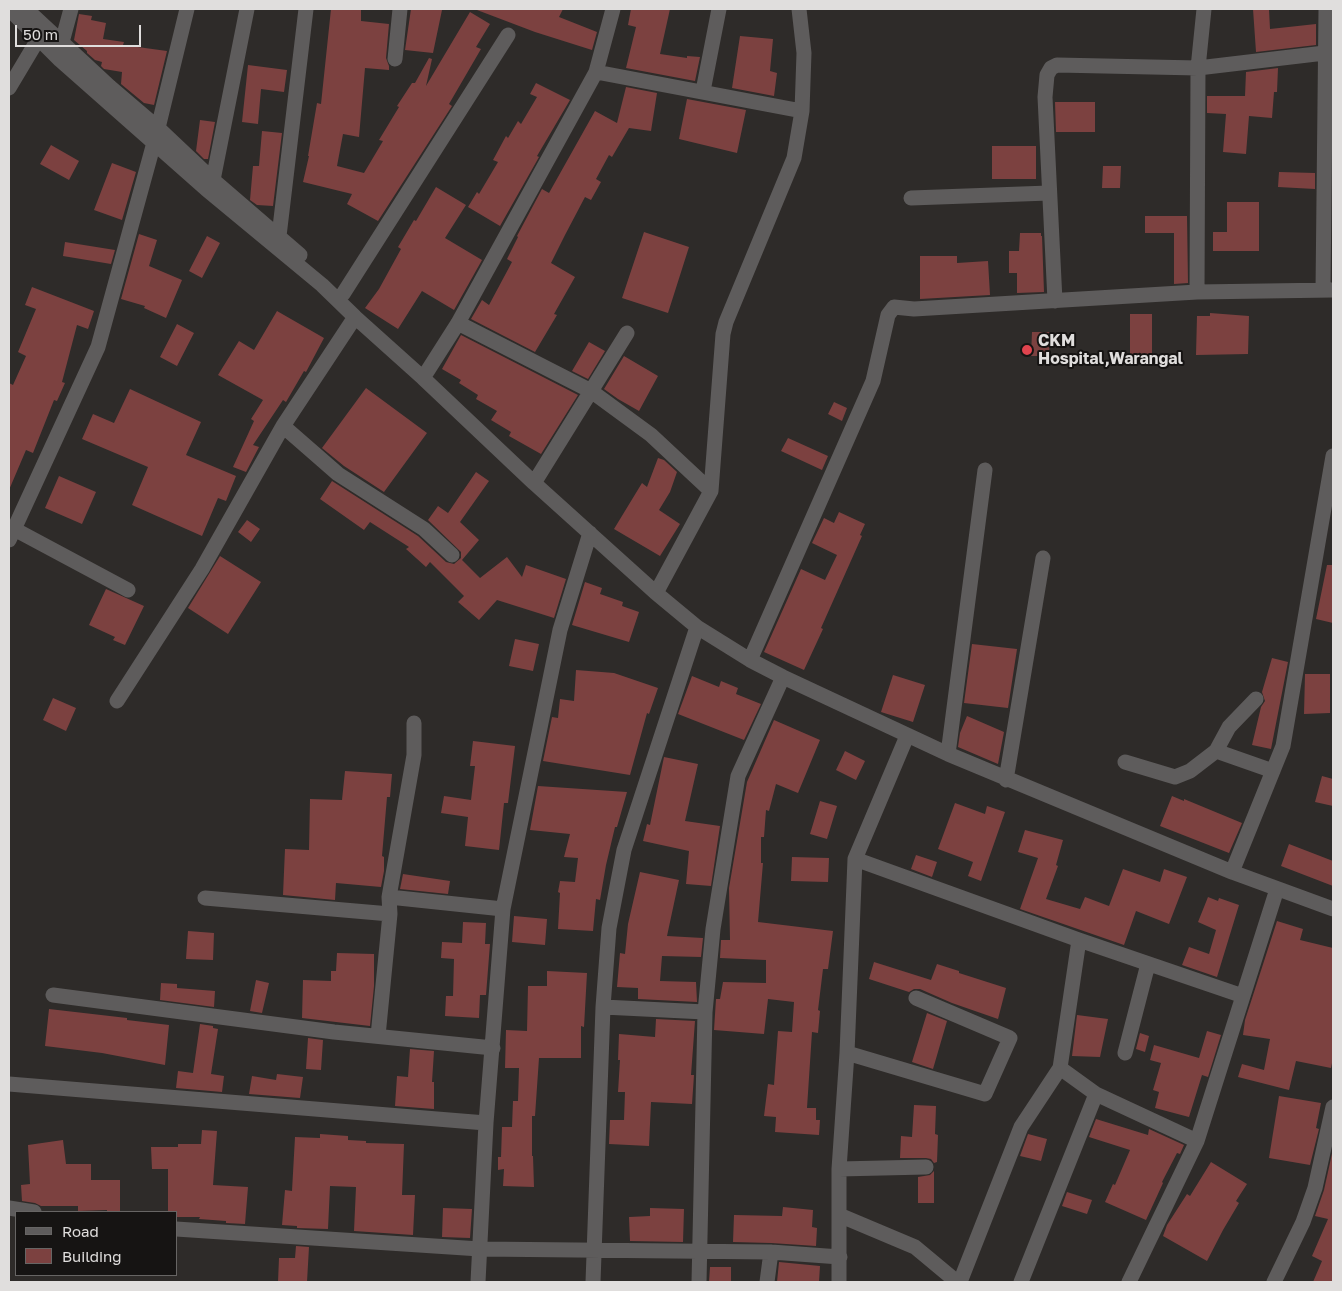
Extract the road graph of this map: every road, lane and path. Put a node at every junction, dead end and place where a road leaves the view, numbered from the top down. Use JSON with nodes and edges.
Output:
{"nodes":[{"id":1,"x":9,"y":9,"type":"edge"},
{"id":2,"x":26,"y":9,"type":"edge"},
{"id":3,"x":71,"y":9,"type":"edge"},
{"id":4,"x":188,"y":9,"type":"edge"},
{"id":5,"x":247,"y":9,"type":"edge"},
{"id":6,"x":306,"y":9,"type":"edge"},
{"id":7,"x":400,"y":9,"type":"edge"},
{"id":8,"x":614,"y":9,"type":"edge"},
{"id":9,"x":719,"y":9,"type":"edge"},
{"id":10,"x":799,"y":9,"type":"edge"},
{"id":11,"x":1204,"y":9,"type":"edge"},
{"id":12,"x":1326,"y":9,"type":"edge"},
{"id":13,"x":45,"y":27,"type":"junction"},
{"id":14,"x":508,"y":35,"type":"dead end"},
{"id":15,"x":62,"y":42,"type":"junction"},
{"id":16,"x":1329,"y":53,"type":"edge"},
{"id":17,"x":395,"y":59,"type":"dead end"},
{"id":18,"x":1198,"y":68,"type":"junction"},
{"id":19,"x":596,"y":72,"type":"junction"},
{"id":20,"x":9,"y":88,"type":"edge"},
{"id":21,"x":703,"y":91,"type":"junction"},
{"id":22,"x":802,"y":111,"type":"junction"},
{"id":23,"x":158,"y":128,"type":"junction"},
{"id":24,"x":214,"y":180,"type":"junction"},
{"id":25,"x":1049,"y":193,"type":"junction"},
{"id":26,"x":911,"y":198,"type":"dead end"},
{"id":27,"x":279,"y":236,"type":"junction"},
{"id":28,"x":1328,"y":290,"type":"edge"},
{"id":29,"x":1197,"y":292,"type":"junction"},
{"id":30,"x":342,"y":294,"type":"junction"},
{"id":31,"x":1055,"y":301,"type":"junction"},
{"id":32,"x":354,"y":317,"type":"junction"},
{"id":33,"x":458,"y":323,"type":"junction"},
{"id":34,"x":626,"y":333,"type":"dead end"},
{"id":35,"x":392,"y":350,"type":"junction"},
{"id":36,"x":423,"y":378,"type":"junction"},
{"id":37,"x":591,"y":391,"type":"junction"},
{"id":38,"x":283,"y":426,"type":"junction"},
{"id":39,"x":1333,"y":456,"type":"edge"},
{"id":40,"x":985,"y":470,"type":"dead end"},
{"id":41,"x":534,"y":483,"type":"junction"},
{"id":42,"x":711,"y":491,"type":"junction"},
{"id":43,"x":590,"y":533,"type":"junction"},
{"id":44,"x":11,"y":534,"type":"edge"},
{"id":45,"x":452,"y":555,"type":"dead end"},
{"id":46,"x":1043,"y":558,"type":"dead end"},
{"id":47,"x":128,"y":590,"type":"dead end"},
{"id":48,"x":656,"y":593,"type":"junction"},
{"id":49,"x":697,"y":627,"type":"junction"},
{"id":50,"x":750,"y":660,"type":"junction"},
{"id":51,"x":783,"y":677,"type":"junction"},
{"id":52,"x":1256,"y":699,"type":"dead end"},
{"id":53,"x":117,"y":701,"type":"dead end"},
{"id":54,"x":414,"y":723,"type":"dead end"},
{"id":55,"x":907,"y":736,"type":"junction"},
{"id":56,"x":1216,"y":751,"type":"junction"},
{"id":57,"x":948,"y":754,"type":"junction"},
{"id":58,"x":1125,"y":762,"type":"dead end"},
{"id":59,"x":1273,"y":771,"type":"junction"},
{"id":60,"x":1006,"y":780,"type":"junction"},
{"id":61,"x":855,"y":859,"type":"junction"},
{"id":62,"x":1232,"y":872,"type":"junction"},
{"id":63,"x":1277,"y":889,"type":"junction"},
{"id":64,"x":389,"y":897,"type":"junction"},
{"id":65,"x":205,"y":898,"type":"dead end"},
{"id":66,"x":503,"y":909,"type":"junction"},
{"id":67,"x":1333,"y":910,"type":"edge"},
{"id":68,"x":390,"y":914,"type":"junction"},
{"id":69,"x":1079,"y":940,"type":"junction"},
{"id":70,"x":1148,"y":964,"type":"junction"},
{"id":71,"x":53,"y":995,"type":"dead end"},
{"id":72,"x":1243,"y":996,"type":"junction"},
{"id":73,"x":916,"y":998,"type":"dead end"},
{"id":74,"x":603,"y":1007,"type":"junction"},
{"id":75,"x":705,"y":1012,"type":"junction"},
{"id":76,"x":378,"y":1036,"type":"junction"},
{"id":77,"x":493,"y":1048,"type":"junction"},
{"id":78,"x":847,"y":1053,"type":"junction"},
{"id":79,"x":1124,"y":1053,"type":"dead end"},
{"id":80,"x":1060,"y":1068,"type":"junction"},
{"id":81,"x":9,"y":1084,"type":"edge"},
{"id":82,"x":1096,"y":1094,"type":"junction"},
{"id":83,"x":1333,"y":1107,"type":"edge"},
{"id":84,"x":486,"y":1123,"type":"junction"},
{"id":85,"x":1197,"y":1141,"type":"junction"},
{"id":86,"x":926,"y":1167,"type":"dead end"},
{"id":87,"x":839,"y":1169,"type":"junction"},
{"id":88,"x":9,"y":1208,"type":"edge"},
{"id":89,"x":28,"y":1211,"type":"edge"},
{"id":90,"x":839,"y":1215,"type":"junction"},
{"id":91,"x":178,"y":1229,"type":"edge"},
{"id":92,"x":480,"y":1249,"type":"junction"},
{"id":93,"x":594,"y":1249,"type":"junction"},
{"id":94,"x":700,"y":1250,"type":"junction"},
{"id":95,"x":771,"y":1252,"type":"junction"},
{"id":96,"x":840,"y":1257,"type":"junction"},
{"id":97,"x":478,"y":1282,"type":"edge"},
{"id":98,"x":593,"y":1282,"type":"edge"},
{"id":99,"x":699,"y":1282,"type":"edge"},
{"id":100,"x":767,"y":1282,"type":"edge"},
{"id":101,"x":839,"y":1282,"type":"edge"},
{"id":102,"x":958,"y":1282,"type":"edge"},
{"id":103,"x":1021,"y":1282,"type":"edge"},
{"id":104,"x":1129,"y":1282,"type":"edge"},
{"id":105,"x":1274,"y":1282,"type":"edge"}],
"edges":[{"from":1,"to":32,"type":"street"},
{"from":2,"to":13,"type":"street"},
{"from":3,"to":15,"type":"street"},
{"from":4,"to":23,"type":"street"},
{"from":5,"to":24,"type":"street"},
{"from":6,"to":27,"type":"street"},
{"from":7,"to":17,"type":"street"},
{"from":8,"to":19,"type":"street"},
{"from":9,"to":21,"type":"street"},
{"from":10,"to":22,"type":"street"},
{"from":11,"to":18,"type":"street"},
{"from":12,"to":16,"type":"street"},
{"from":13,"to":15,"type":"street"},
{"from":13,"to":20,"type":"street"},
{"from":14,"to":30,"type":"street"},
{"from":15,"to":23,"type":"street"},
{"from":16,"to":18,"type":"street"},
{"from":16,"to":28,"type":"street"},
{"from":18,"to":25,"type":"street"},
{"from":18,"to":29,"type":"street"},
{"from":19,"to":21,"type":"street"},
{"from":19,"to":33,"type":"street"},
{"from":21,"to":22,"type":"street"},
{"from":22,"to":42,"type":"street"},
{"from":23,"to":24,"type":"street"},
{"from":23,"to":44,"type":"street"},
{"from":24,"to":27,"type":"street"},
{"from":25,"to":26,"type":"street"},
{"from":25,"to":31,"type":"street"},
{"from":27,"to":30,"type":"street"},
{"from":28,"to":29,"type":"street"},
{"from":29,"to":31,"type":"street"},
{"from":30,"to":35,"type":"street"},
{"from":31,"to":50,"type":"street"},
{"from":32,"to":35,"type":"street"},
{"from":32,"to":38,"type":"street"},
{"from":33,"to":36,"type":"street"},
{"from":33,"to":37,"type":"street"},
{"from":34,"to":37,"type":"street"},
{"from":35,"to":36,"type":"street"},
{"from":36,"to":41,"type":"street"},
{"from":37,"to":41,"type":"street"},
{"from":37,"to":42,"type":"street"},
{"from":38,"to":45,"type":"street"},
{"from":38,"to":53,"type":"street"},
{"from":39,"to":59,"type":"street"},
{"from":40,"to":57,"type":"street"},
{"from":41,"to":43,"type":"street"},
{"from":42,"to":48,"type":"street"},
{"from":43,"to":48,"type":"street"},
{"from":43,"to":66,"type":"street"},
{"from":44,"to":47,"type":"street"},
{"from":46,"to":60,"type":"street"},
{"from":48,"to":49,"type":"street"},
{"from":49,"to":50,"type":"street"},
{"from":49,"to":74,"type":"street"},
{"from":50,"to":51,"type":"street"},
{"from":51,"to":55,"type":"street"},
{"from":51,"to":75,"type":"street"},
{"from":52,"to":56,"type":"street"},
{"from":54,"to":64,"type":"street"},
{"from":55,"to":57,"type":"street"},
{"from":55,"to":61,"type":"street"},
{"from":56,"to":58,"type":"street"},
{"from":56,"to":59,"type":"street"},
{"from":57,"to":60,"type":"street"},
{"from":59,"to":62,"type":"street"},
{"from":60,"to":62,"type":"street"},
{"from":61,"to":69,"type":"street"},
{"from":61,"to":78,"type":"street"},
{"from":62,"to":63,"type":"street"},
{"from":63,"to":67,"type":"street"},
{"from":63,"to":72,"type":"street"},
{"from":64,"to":66,"type":"street"},
{"from":64,"to":68,"type":"street"},
{"from":65,"to":68,"type":"street"},
{"from":66,"to":77,"type":"street"},
{"from":68,"to":76,"type":"street"},
{"from":69,"to":70,"type":"street"},
{"from":69,"to":80,"type":"street"},
{"from":70,"to":72,"type":"street"},
{"from":70,"to":79,"type":"street"},
{"from":71,"to":76,"type":"street"},
{"from":72,"to":85,"type":"street"},
{"from":73,"to":78,"type":"street"},
{"from":74,"to":75,"type":"street"},
{"from":74,"to":93,"type":"street"},
{"from":75,"to":94,"type":"street"},
{"from":76,"to":77,"type":"street"},
{"from":77,"to":84,"type":"street"},
{"from":78,"to":87,"type":"street"},
{"from":80,"to":82,"type":"street"},
{"from":80,"to":102,"type":"street"},
{"from":81,"to":84,"type":"street"},
{"from":82,"to":85,"type":"street"},
{"from":82,"to":103,"type":"street"},
{"from":83,"to":105,"type":"street"},
{"from":84,"to":92,"type":"street"},
{"from":85,"to":104,"type":"street"},
{"from":86,"to":87,"type":"street"},
{"from":87,"to":90,"type":"street"},
{"from":88,"to":89,"type":"street"},
{"from":90,"to":96,"type":"street"},
{"from":90,"to":102,"type":"street"},
{"from":91,"to":92,"type":"street"},
{"from":92,"to":93,"type":"street"},
{"from":92,"to":97,"type":"street"},
{"from":93,"to":94,"type":"street"},
{"from":93,"to":98,"type":"street"},
{"from":94,"to":95,"type":"street"},
{"from":94,"to":99,"type":"street"},
{"from":95,"to":96,"type":"street"},
{"from":95,"to":100,"type":"street"},
{"from":96,"to":101,"type":"street"}]}
